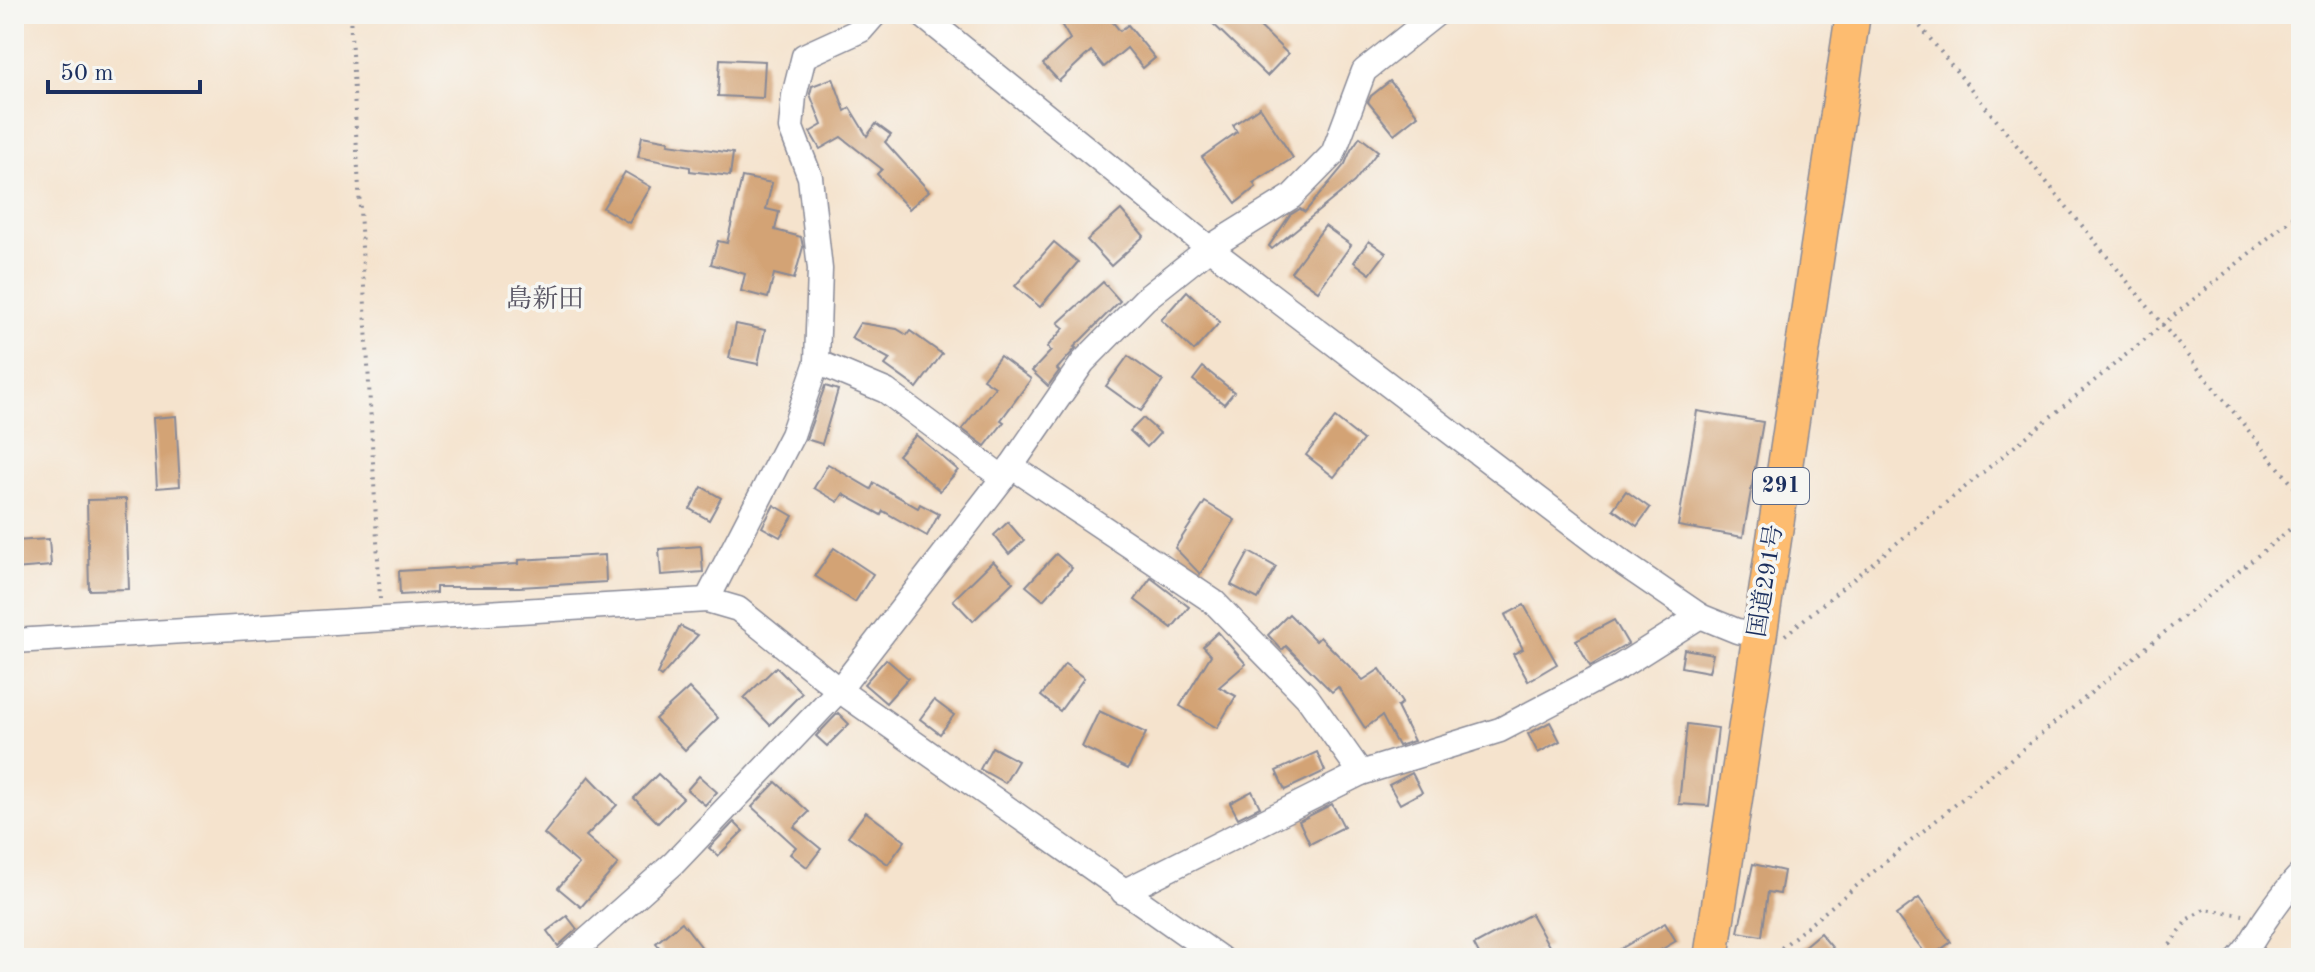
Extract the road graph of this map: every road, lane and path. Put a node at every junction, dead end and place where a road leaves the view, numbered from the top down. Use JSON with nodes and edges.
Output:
{"nodes":[{"id":1,"x":350,"y":14,"type":"edge"},
{"id":2,"x":875,"y":14,"type":"edge"},
{"id":3,"x":921,"y":14,"type":"edge"},
{"id":4,"x":1436,"y":14,"type":"edge"},
{"id":5,"x":1853,"y":14,"type":"edge"},
{"id":6,"x":1910,"y":14,"type":"edge"},
{"id":7,"x":2301,"y":211,"type":"edge"},
{"id":8,"x":1209,"y":248,"type":"junction"},
{"id":9,"x":2162,"y":324,"type":"junction"},
{"id":10,"x":817,"y":362,"type":"junction"},
{"id":11,"x":1007,"y":472,"type":"junction"},
{"id":12,"x":2301,"y":495,"type":"edge"},
{"id":13,"x":2301,"y":520,"type":"edge"},
{"id":14,"x":707,"y":600,"type":"junction"},
{"id":15,"x":1700,"y":616,"type":"junction"},
{"id":16,"x":381,"y":620,"type":"junction"},
{"id":17,"x":1759,"y":634,"type":"junction"},
{"id":18,"x":14,"y":641,"type":"edge"},
{"id":19,"x":839,"y":690,"type":"junction"},
{"id":20,"x":1361,"y":773,"type":"junction"},
{"id":21,"x":2301,"y":874,"type":"edge"},
{"id":22,"x":1123,"y":892,"type":"junction"},
{"id":23,"x":2263,"y":923,"type":"junction"},
{"id":24,"x":2301,"y":951,"type":"edge"},
{"id":25,"x":567,"y":958,"type":"edge"},
{"id":26,"x":1220,"y":958,"type":"edge"},
{"id":27,"x":1711,"y":958,"type":"edge"},
{"id":28,"x":1769,"y":958,"type":"edge"},
{"id":29,"x":2161,"y":958,"type":"edge"},
{"id":30,"x":2239,"y":958,"type":"edge"},
{"id":31,"x":2294,"y":958,"type":"edge"}],
"edges":[{"from":1,"to":16,"type":"path"},
{"from":2,"to":10,"type":"street"},
{"from":3,"to":8,"type":"street"},
{"from":4,"to":8,"type":"street"},
{"from":5,"to":17,"type":"highway","name":"国道291号","number":"291"},
{"from":6,"to":9,"type":"path"},
{"from":7,"to":9,"type":"path"},
{"from":8,"to":11,"type":"street"},
{"from":8,"to":15,"type":"street"},
{"from":9,"to":12,"type":"path"},
{"from":9,"to":17,"type":"path"},
{"from":10,"to":11,"type":"street"},
{"from":10,"to":14,"type":"street"},
{"from":11,"to":19,"type":"street"},
{"from":11,"to":20,"type":"street"},
{"from":13,"to":28,"type":"path"},
{"from":14,"to":16,"type":"street"},
{"from":14,"to":19,"type":"street"},
{"from":15,"to":17,"type":"street"},
{"from":15,"to":20,"type":"street"},
{"from":16,"to":18,"type":"street"},
{"from":17,"to":27,"type":"highway","name":"国道291号","number":"291"},
{"from":19,"to":22,"type":"street"},
{"from":19,"to":25,"type":"street"},
{"from":20,"to":22,"type":"street"},
{"from":21,"to":23,"type":"street"},
{"from":22,"to":26,"type":"street"},
{"from":23,"to":29,"type":"path"},
{"from":23,"to":30,"type":"street"},
{"from":24,"to":31,"type":"path"}]}
